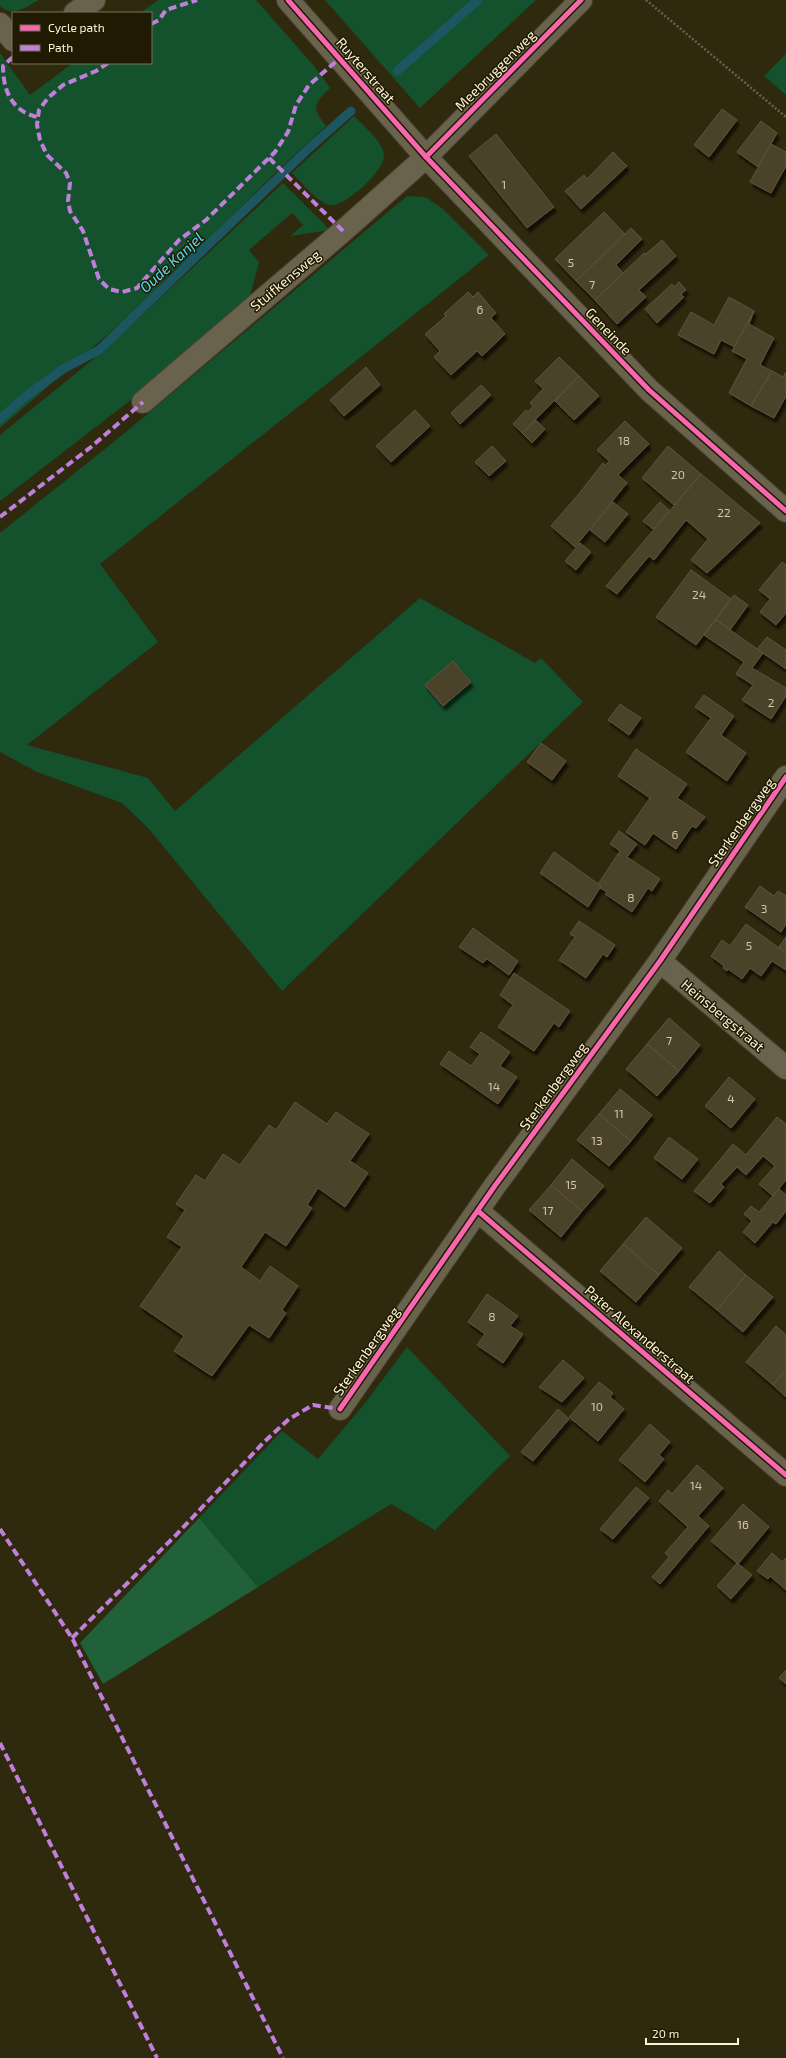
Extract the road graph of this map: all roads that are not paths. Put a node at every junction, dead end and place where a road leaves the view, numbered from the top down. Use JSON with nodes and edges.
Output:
{"nodes":[{"id":1,"x":94,"y":0,"type":"edge"},
{"id":2,"x":288,"y":0,"type":"edge"},
{"id":3,"x":581,"y":0,"type":"edge"},
{"id":4,"x":76,"y":12,"type":"edge"},
{"id":5,"x":0,"y":24,"type":"edge"},
{"id":6,"x":12,"y":39,"type":"edge"},
{"id":7,"x":426,"y":156,"type":"junction"},
{"id":8,"x":143,"y":402,"type":"dead end"},
{"id":9,"x":786,"y":511,"type":"edge"},
{"id":10,"x":786,"y":777,"type":"edge"},
{"id":11,"x":660,"y":961,"type":"junction"},
{"id":12,"x":786,"y":1068,"type":"edge"},
{"id":13,"x":478,"y":1211,"type":"junction"},
{"id":14,"x":340,"y":1409,"type":"dead end"},
{"id":15,"x":786,"y":1475,"type":"edge"}],
"edges":[{"from":1,"to":4,"type":"street"},
{"from":2,"to":7,"type":"street","name":"Ruyterstraat"},
{"from":3,"to":7,"type":"street","name":"Meebruggenweg"},
{"from":5,"to":6,"type":"street"},
{"from":7,"to":8,"type":"street","name":"Stuifkensweg"},
{"from":7,"to":9,"type":"street","name":"Geneinde"},
{"from":10,"to":11,"type":"street","name":"Sterkenbergweg"},
{"from":11,"to":12,"type":"street","name":"Heinsbergstraat"},
{"from":11,"to":13,"type":"street","name":"Sterkenbergweg"},
{"from":13,"to":14,"type":"street","name":"Sterkenbergweg"},
{"from":13,"to":15,"type":"street","name":"Pater Alexanderstraat"}]}
